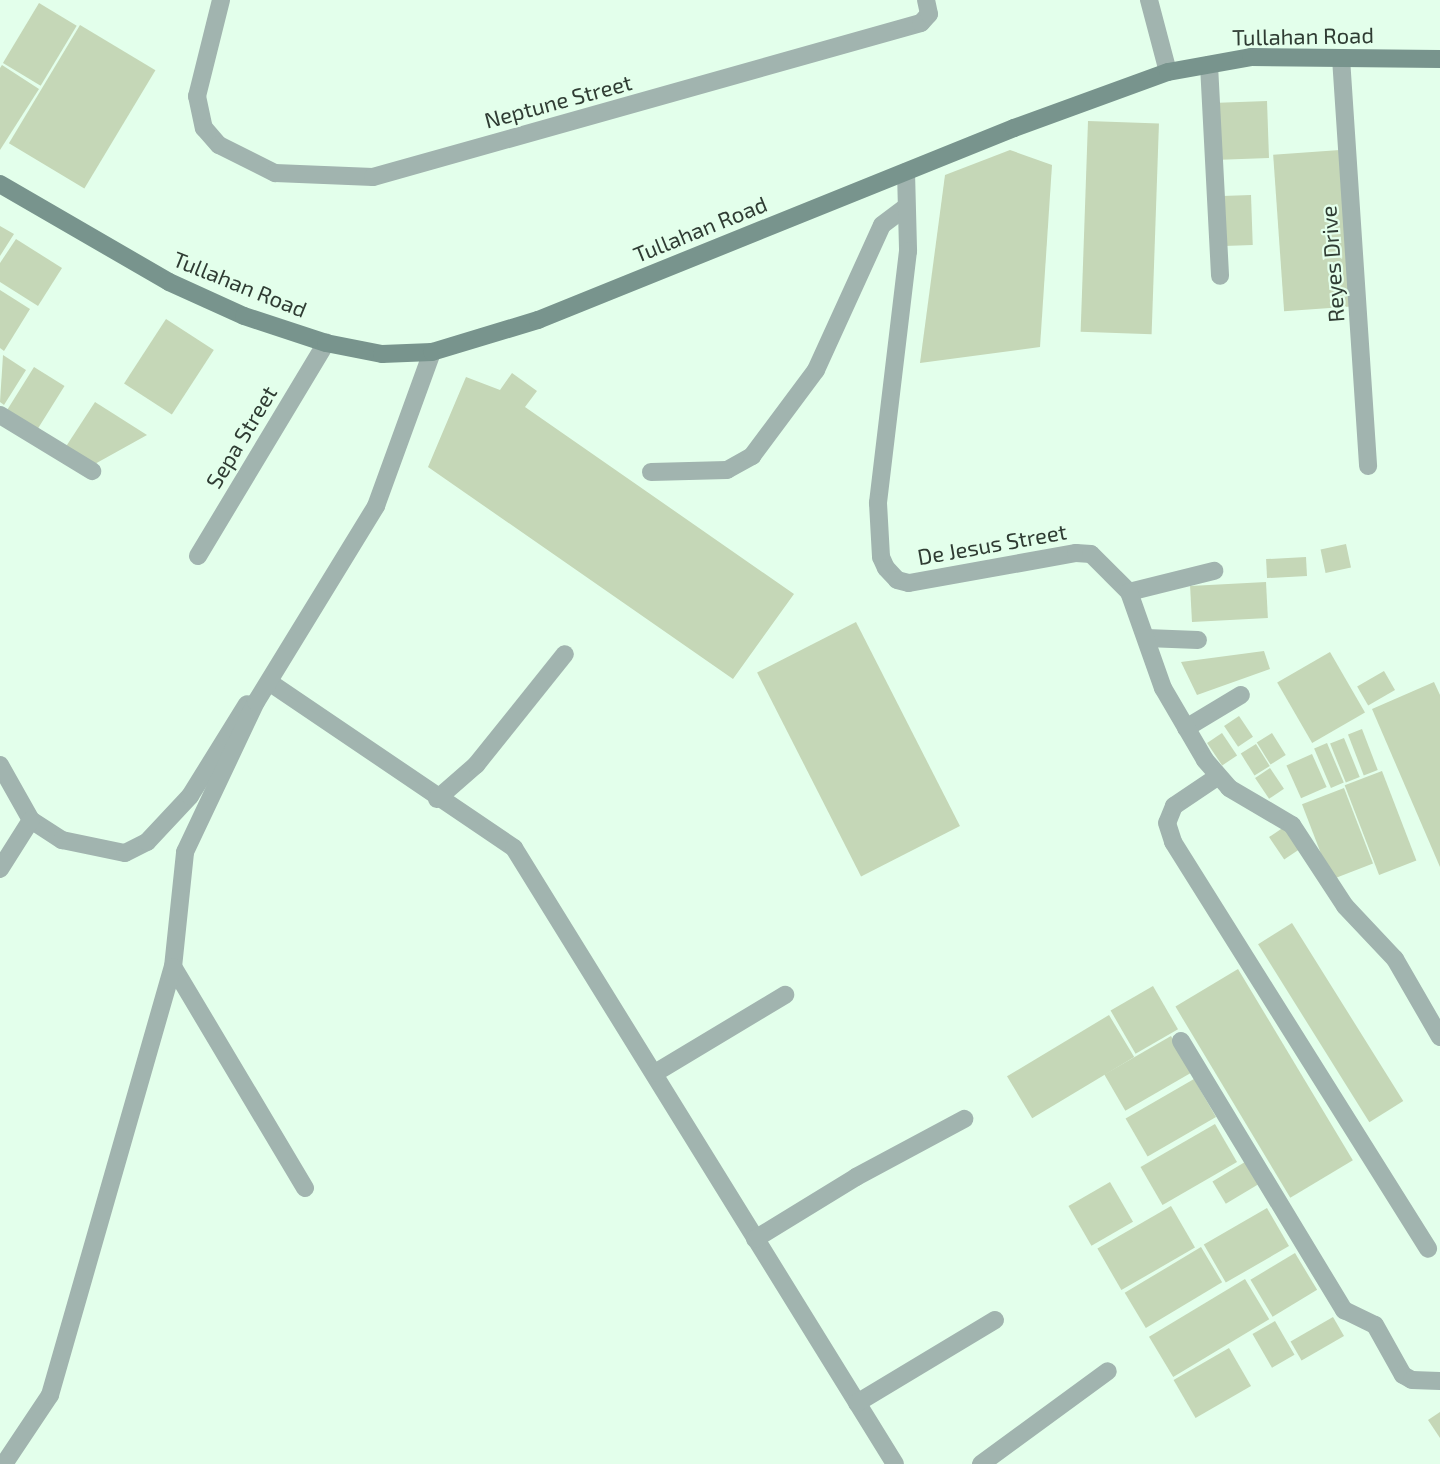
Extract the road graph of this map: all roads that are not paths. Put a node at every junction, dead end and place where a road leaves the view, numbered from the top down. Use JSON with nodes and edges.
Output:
{"nodes":[{"id":1,"x":221,"y":0,"type":"edge"},
{"id":2,"x":926,"y":0,"type":"edge"},
{"id":3,"x":1149,"y":0,"type":"edge"},
{"id":4,"x":1341,"y":58,"type":"junction"},
{"id":5,"x":1440,"y":59,"type":"edge"},
{"id":6,"x":1209,"y":64,"type":"junction"},
{"id":7,"x":1168,"y":72,"type":"junction"},
{"id":8,"x":906,"y":172,"type":"junction"},
{"id":9,"x":0,"y":184,"type":"edge"},
{"id":10,"x":906,"y":207,"type":"junction"},
{"id":11,"x":1220,"y":276,"type":"dead end"},
{"id":12,"x":326,"y":344,"type":"junction"},
{"id":13,"x":432,"y":352,"type":"junction"},
{"id":14,"x":0,"y":415,"type":"edge"},
{"id":15,"x":1368,"y":466,"type":"dead end"},
{"id":16,"x":92,"y":471,"type":"dead end"},
{"id":17,"x":651,"y":472,"type":"dead end"},
{"id":18,"x":198,"y":556,"type":"dead end"},
{"id":19,"x":1214,"y":571,"type":"dead end"},
{"id":20,"x":1129,"y":592,"type":"junction"},
{"id":21,"x":1146,"y":638,"type":"junction"},
{"id":22,"x":1198,"y":640,"type":"dead end"},
{"id":23,"x":565,"y":654,"type":"dead end"},
{"id":24,"x":268,"y":682,"type":"junction"},
{"id":25,"x":1241,"y":695,"type":"dead end"},
{"id":26,"x":256,"y":702,"type":"junction"},
{"id":27,"x":1186,"y":728,"type":"junction"},
{"id":28,"x":0,"y":765,"type":"edge"},
{"id":29,"x":1223,"y":783,"type":"junction"},
{"id":30,"x":437,"y":799,"type":"junction"},
{"id":31,"x":31,"y":820,"type":"junction"},
{"id":32,"x":0,"y":869,"type":"edge"},
{"id":33,"x":173,"y":967,"type":"junction"},
{"id":34,"x":785,"y":995,"type":"dead end"},
{"id":35,"x":1440,"y":1037,"type":"edge"},
{"id":36,"x":1181,"y":1041,"type":"dead end"},
{"id":37,"x":655,"y":1073,"type":"junction"},
{"id":38,"x":964,"y":1119,"type":"dead end"},
{"id":39,"x":305,"y":1188,"type":"dead end"},
{"id":40,"x":755,"y":1239,"type":"junction"},
{"id":41,"x":1428,"y":1249,"type":"dead end"},
{"id":42,"x":995,"y":1320,"type":"dead end"},
{"id":43,"x":1108,"y":1371,"type":"dead end"},
{"id":44,"x":1440,"y":1380,"type":"edge"},
{"id":45,"x":857,"y":1403,"type":"junction"},
{"id":46,"x":4,"y":1464,"type":"edge"},
{"id":47,"x":895,"y":1464,"type":"edge"},
{"id":48,"x":981,"y":1464,"type":"edge"}],
"edges":[{"from":1,"to":2,"type":"street","name":"Neptune Street"},
{"from":3,"to":7,"type":"street"},
{"from":4,"to":5,"type":"main road","name":"Tullahan Road"},
{"from":4,"to":6,"type":"main road","name":"Tullahan Road"},
{"from":4,"to":15,"type":"street","name":"Reyes Drive"},
{"from":6,"to":7,"type":"main road","name":"Tullahan Road"},
{"from":6,"to":11,"type":"street"},
{"from":7,"to":8,"type":"main road","name":"Tullahan Road"},
{"from":8,"to":10,"type":"street","name":"De Jesus Street"},
{"from":8,"to":13,"type":"main road","name":"Tullahan Road"},
{"from":9,"to":12,"type":"main road","name":"Tullahan Road"},
{"from":10,"to":17,"type":"street"},
{"from":10,"to":20,"type":"street","name":"De Jesus Street"},
{"from":12,"to":13,"type":"main road","name":"Tullahan Road"},
{"from":12,"to":18,"type":"street","name":"Sepa Street"},
{"from":13,"to":24,"type":"street"},
{"from":14,"to":16,"type":"street"},
{"from":19,"to":20,"type":"street"},
{"from":20,"to":21,"type":"street","name":"De Jesus Street"},
{"from":21,"to":22,"type":"street"},
{"from":21,"to":27,"type":"street","name":"De Jesus Street"},
{"from":23,"to":30,"type":"street"},
{"from":24,"to":26,"type":"street"},
{"from":24,"to":30,"type":"street"},
{"from":25,"to":27,"type":"street"},
{"from":26,"to":31,"type":"street"},
{"from":26,"to":33,"type":"street"},
{"from":27,"to":29,"type":"street","name":"De Jesus Street"},
{"from":28,"to":31,"type":"street"},
{"from":29,"to":35,"type":"street"},
{"from":29,"to":41,"type":"street"},
{"from":30,"to":37,"type":"street"},
{"from":31,"to":32,"type":"street"},
{"from":33,"to":39,"type":"street"},
{"from":33,"to":46,"type":"street"},
{"from":34,"to":37,"type":"street"},
{"from":36,"to":44,"type":"street"},
{"from":37,"to":40,"type":"street"},
{"from":38,"to":40,"type":"street"},
{"from":40,"to":45,"type":"street"},
{"from":42,"to":45,"type":"street"},
{"from":43,"to":48,"type":"street"},
{"from":45,"to":47,"type":"street"}]}
